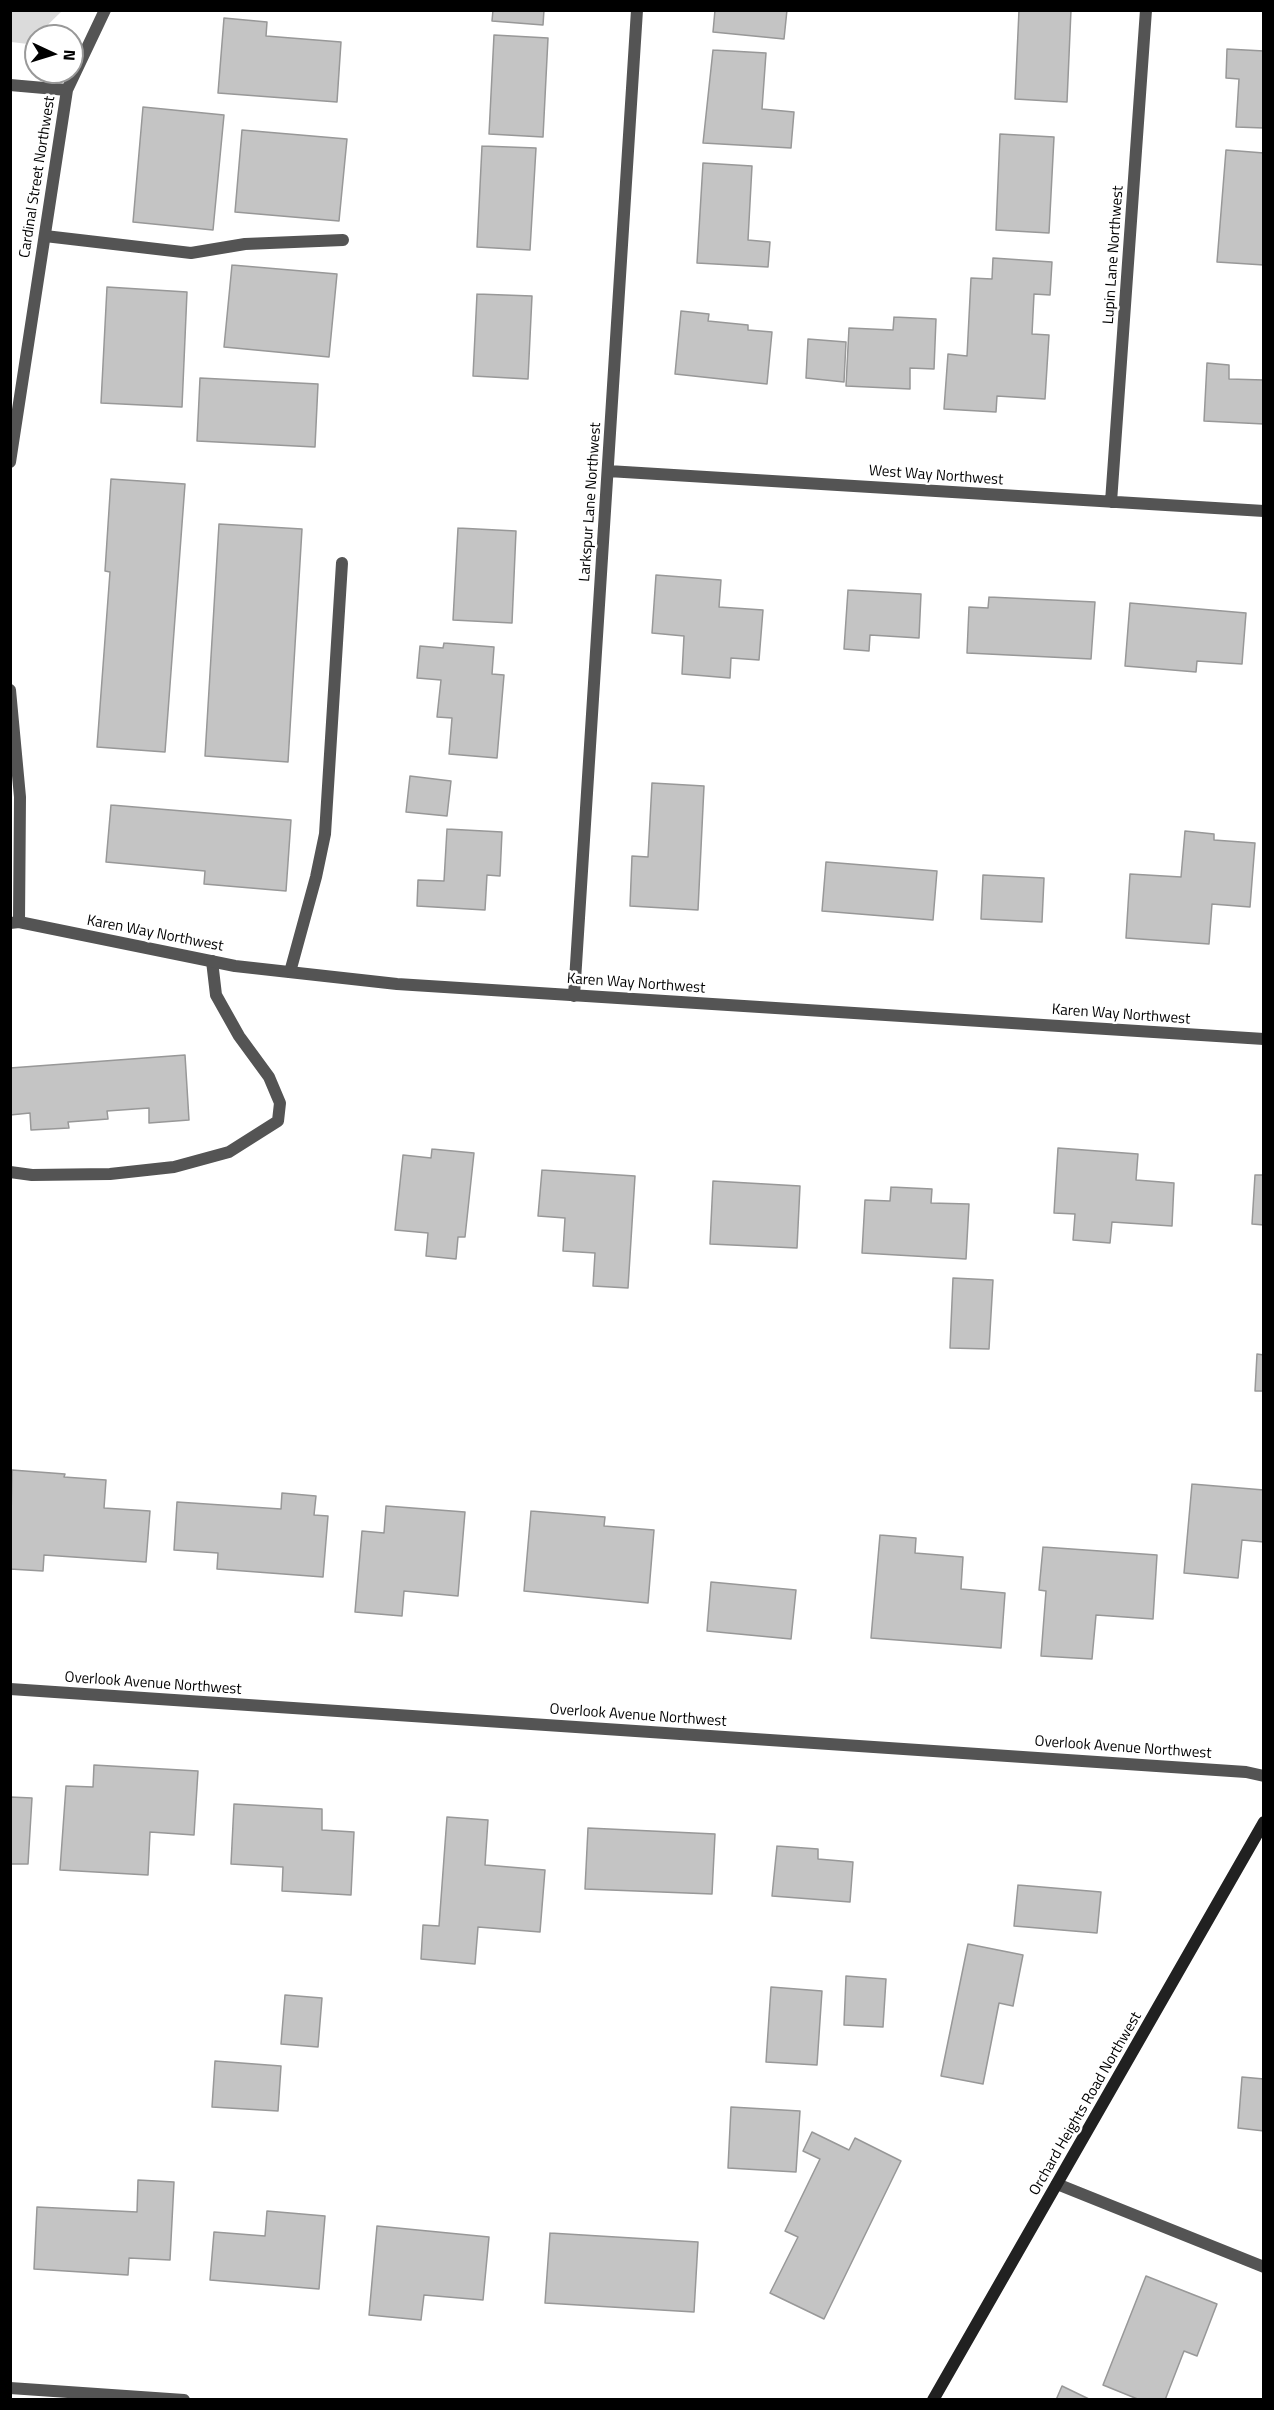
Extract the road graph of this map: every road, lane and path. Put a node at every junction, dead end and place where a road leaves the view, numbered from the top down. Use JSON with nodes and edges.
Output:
{"nodes":[{"id":1,"x":105,"y":10,"type":"edge"},
{"id":2,"x":637,"y":10,"type":"edge"},
{"id":3,"x":1146,"y":10,"type":"edge"},
{"id":4,"x":10,"y":85,"type":"edge"},
{"id":5,"x":67,"y":90,"type":"junction"},
{"id":6,"x":45,"y":236,"type":"junction"},
{"id":7,"x":343,"y":240,"type":"dead end"},
{"id":8,"x":10,"y":462,"type":"edge"},
{"id":9,"x":608,"y":471,"type":"junction"},
{"id":10,"x":1111,"y":502,"type":"junction"},
{"id":11,"x":1263,"y":511,"type":"edge"},
{"id":12,"x":342,"y":563,"type":"dead end"},
{"id":13,"x":10,"y":690,"type":"edge"},
{"id":14,"x":15,"y":923,"type":"edge"},
{"id":15,"x":212,"y":961,"type":"junction"},
{"id":16,"x":290,"y":972,"type":"junction"},
{"id":17,"x":574,"y":996,"type":"junction"},
{"id":18,"x":1263,"y":1039,"type":"edge"},
{"id":19,"x":10,"y":1172,"type":"edge"},
{"id":20,"x":10,"y":1689,"type":"edge"},
{"id":21,"x":1263,"y":1776,"type":"edge"},
{"id":22,"x":1263,"y":1822,"type":"edge"},
{"id":23,"x":1057,"y":2184,"type":"junction"},
{"id":24,"x":1263,"y":2268,"type":"edge"},
{"id":25,"x":10,"y":2388,"type":"edge"},
{"id":26,"x":184,"y":2400,"type":"edge"},
{"id":27,"x":933,"y":2400,"type":"edge"}],
"edges":[{"from":1,"to":5,"type":"street","name":"Cardinal Street Northwest"},
{"from":2,"to":9,"type":"street","name":"Larkspur Lane Northwest"},
{"from":3,"to":10,"type":"street","name":"Lupin Lane Northwest"},
{"from":4,"to":5,"type":"street"},
{"from":5,"to":6,"type":"street","name":"Cardinal Street Northwest"},
{"from":6,"to":7,"type":"street"},
{"from":6,"to":8,"type":"street","name":"Cardinal Street Northwest"},
{"from":9,"to":10,"type":"street","name":"West Way Northwest"},
{"from":9,"to":17,"type":"street","name":"Larkspur Lane Northwest"},
{"from":10,"to":11,"type":"street","name":"West Way Northwest"},
{"from":12,"to":16,"type":"street"},
{"from":13,"to":14,"type":"street"},
{"from":14,"to":15,"type":"street","name":"Karen Way Northwest"},
{"from":15,"to":16,"type":"street","name":"Karen Way Northwest"},
{"from":15,"to":19,"type":"street"},
{"from":16,"to":17,"type":"street","name":"Karen Way Northwest"},
{"from":17,"to":18,"type":"street","name":"Karen Way Northwest"},
{"from":20,"to":21,"type":"street","name":"Overlook Avenue Northwest"},
{"from":22,"to":23,"type":"main road","name":"Orchard Heights Road Northwest"},
{"from":23,"to":24,"type":"street"},
{"from":23,"to":27,"type":"main road","name":"Orchard Heights Road Northwest"},
{"from":25,"to":26,"type":"street"}]}
